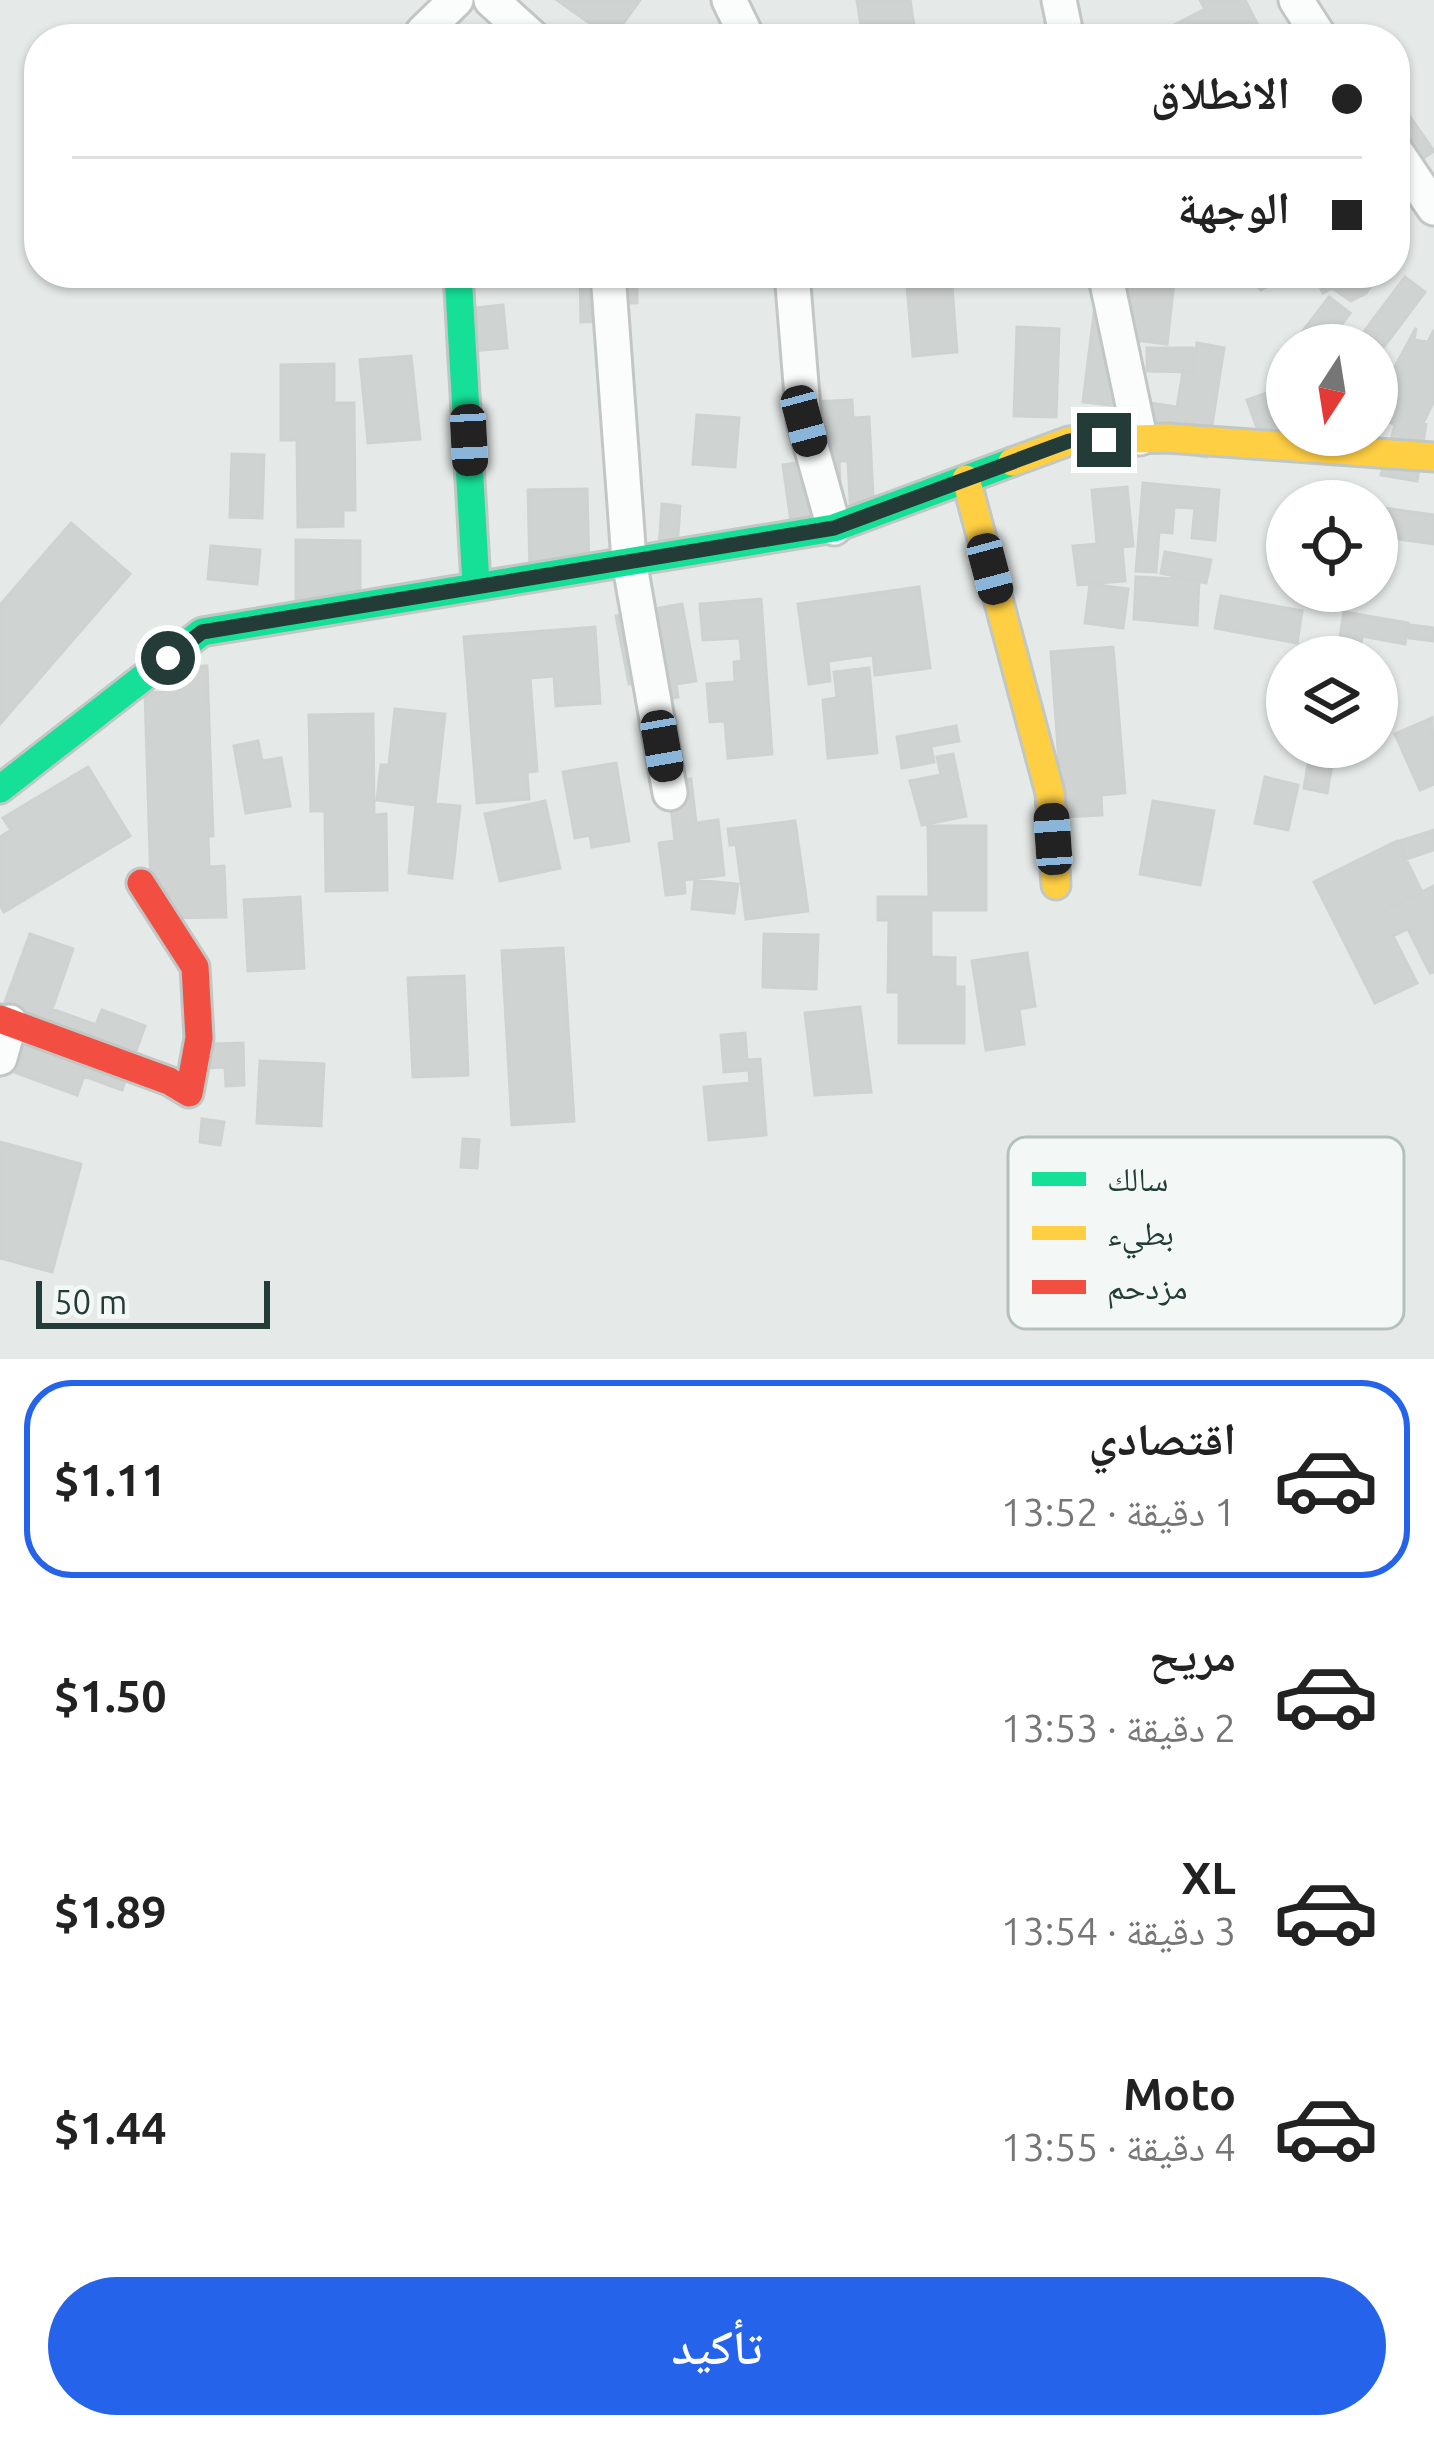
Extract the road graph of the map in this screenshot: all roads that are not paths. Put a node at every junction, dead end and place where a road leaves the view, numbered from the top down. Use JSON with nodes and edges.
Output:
{"nodes":[{"id":1,"x":456,"y":0,"type":"edge"},
{"id":2,"x":491,"y":0,"type":"edge"},
{"id":3,"x":431,"y":24,"type":"edge"},
{"id":4,"x":518,"y":24,"type":"edge"},
{"id":5,"x":1410,"y":172,"type":"edge"},
{"id":6,"x":1434,"y":208,"type":"edge"},
{"id":7,"x":459,"y":288,"type":"edge"},
{"id":8,"x":609,"y":288,"type":"edge"},
{"id":9,"x":793,"y":288,"type":"edge"},
{"id":10,"x":1108,"y":288,"type":"edge"},
{"id":11,"x":1140,"y":439,"type":"junction"},
{"id":12,"x":1434,"y":457,"type":"edge"},
{"id":13,"x":965,"y":479,"type":"junction"},
{"id":14,"x":834,"y":528,"type":"junction"},
{"id":15,"x":629,"y":560,"type":"junction"},
{"id":16,"x":476,"y":584,"type":"junction"},
{"id":17,"x":0,"y":789,"type":"edge"},
{"id":18,"x":670,"y":793,"type":"dead end"},
{"id":19,"x":141,"y":883,"type":"dead end"},
{"id":20,"x":1056,"y":885,"type":"dead end"},
{"id":21,"x":5,"y":1021,"type":"edge"},
{"id":22,"x":0,"y":1058,"type":"edge"}],
"edges":[{"from":1,"to":3,"type":"street"},
{"from":2,"to":4,"type":"street"},
{"from":5,"to":6,"type":"street"},
{"from":7,"to":16,"type":"street"},
{"from":8,"to":15,"type":"street"},
{"from":9,"to":14,"type":"street"},
{"from":10,"to":11,"type":"street"},
{"from":11,"to":12,"type":"street"},
{"from":11,"to":13,"type":"street"},
{"from":13,"to":14,"type":"street"},
{"from":13,"to":20,"type":"street"},
{"from":14,"to":15,"type":"street"},
{"from":15,"to":16,"type":"street"},
{"from":15,"to":18,"type":"street"},
{"from":16,"to":17,"type":"street"},
{"from":19,"to":21,"type":"street"},
{"from":21,"to":22,"type":"street"}]}
